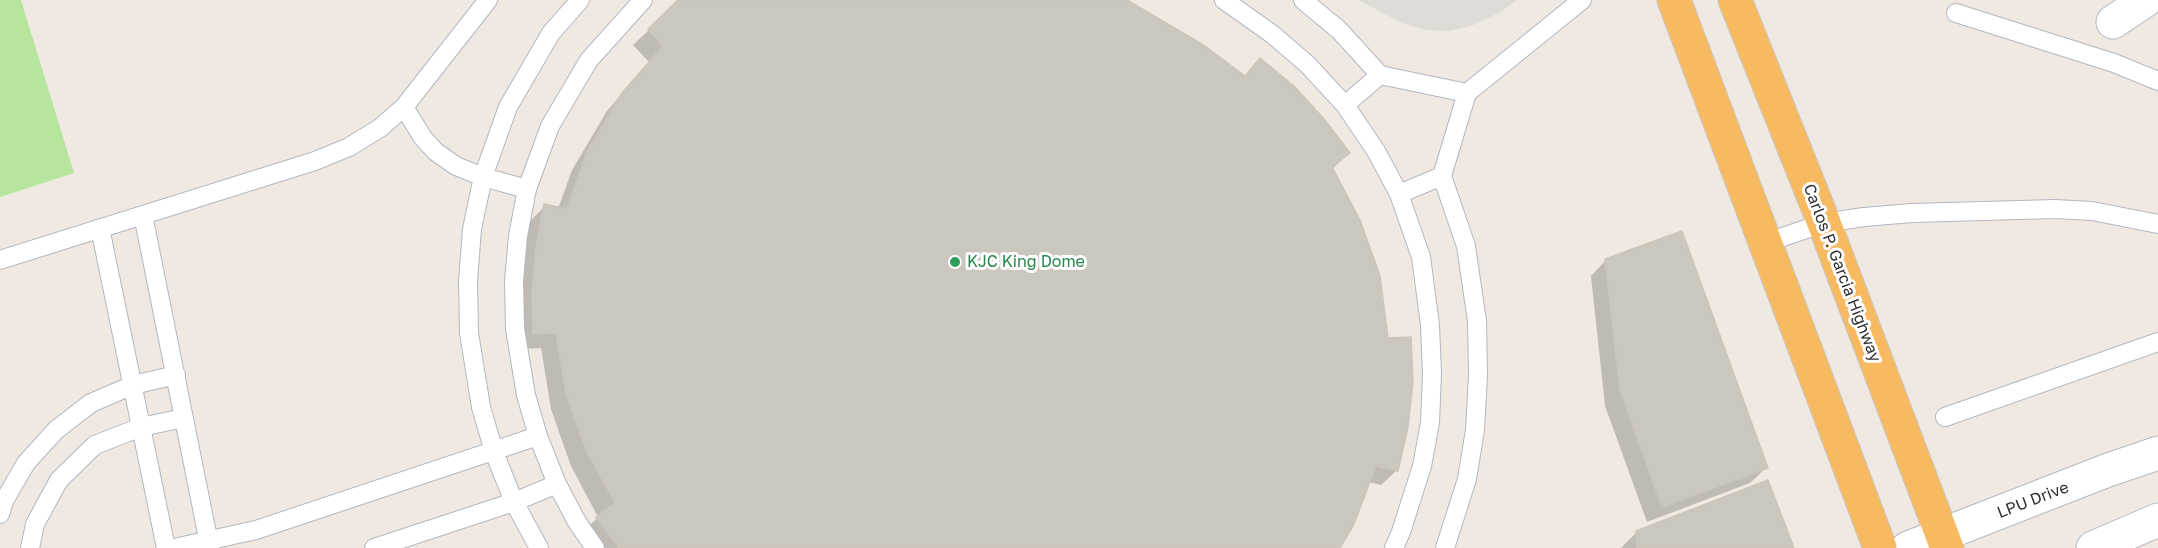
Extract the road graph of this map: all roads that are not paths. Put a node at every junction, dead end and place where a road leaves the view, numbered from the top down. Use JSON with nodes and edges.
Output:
{"nodes":[{"id":1,"x":488,"y":0,"type":"edge"},
{"id":2,"x":580,"y":0,"type":"edge"},
{"id":3,"x":643,"y":0,"type":"edge"},
{"id":4,"x":1224,"y":0,"type":"edge"},
{"id":5,"x":1303,"y":0,"type":"edge"},
{"id":6,"x":1582,"y":0,"type":"edge"},
{"id":7,"x":1674,"y":0,"type":"edge"},
{"id":8,"x":1735,"y":0,"type":"edge"},
{"id":9,"x":2146,"y":0,"type":"edge"},
{"id":10,"x":1956,"y":13,"type":"dead end"},
{"id":11,"x":2113,"y":22,"type":"dead end"},
{"id":12,"x":1380,"y":75,"type":"junction"},
{"id":13,"x":2158,"y":81,"type":"edge"},
{"id":14,"x":1467,"y":93,"type":"junction"},
{"id":15,"x":1345,"y":105,"type":"junction"},
{"id":16,"x":404,"y":107,"type":"junction"},
{"id":17,"x":1442,"y":176,"type":"junction"},
{"id":18,"x":483,"y":177,"type":"junction"},
{"id":19,"x":527,"y":189,"type":"junction"},
{"id":20,"x":1399,"y":194,"type":"junction"},
{"id":21,"x":143,"y":215,"type":"junction"},
{"id":22,"x":1824,"y":224,"type":"junction"},
{"id":23,"x":2158,"y":224,"type":"edge"},
{"id":24,"x":100,"y":228,"type":"junction"},
{"id":25,"x":1765,"y":243,"type":"junction"},
{"id":26,"x":0,"y":260,"type":"edge"},
{"id":27,"x":2158,"y":342,"type":"edge"},
{"id":28,"x":176,"y":375,"type":"junction"},
{"id":29,"x":133,"y":385,"type":"junction"},
{"id":30,"x":1945,"y":417,"type":"dead end"},
{"id":31,"x":184,"y":418,"type":"junction"},
{"id":32,"x":141,"y":427,"type":"junction"},
{"id":33,"x":538,"y":436,"type":"junction"},
{"id":34,"x":494,"y":452,"type":"junction"},
{"id":35,"x":2158,"y":453,"type":"edge"},
{"id":36,"x":557,"y":484,"type":"junction"},
{"id":37,"x":514,"y":502,"type":"junction"},
{"id":38,"x":0,"y":514,"type":"edge"},
{"id":39,"x":2158,"y":520,"type":"edge"},
{"id":40,"x":1945,"y":541,"type":"edge"},
{"id":41,"x":210,"y":544,"type":"edge"},
{"id":42,"x":30,"y":548,"type":"edge"},
{"id":43,"x":166,"y":548,"type":"edge"},
{"id":44,"x":174,"y":548,"type":"edge"},
{"id":45,"x":374,"y":548,"type":"edge"},
{"id":46,"x":539,"y":548,"type":"edge"},
{"id":47,"x":596,"y":548,"type":"edge"},
{"id":48,"x":1394,"y":548,"type":"edge"},
{"id":49,"x":1444,"y":548,"type":"edge"},
{"id":50,"x":1880,"y":548,"type":"edge"},
{"id":51,"x":1908,"y":548,"type":"edge"},
{"id":52,"x":2093,"y":548,"type":"edge"}],
"edges":[{"from":1,"to":16,"type":"lane"},
{"from":2,"to":18,"type":"lane"},
{"from":3,"to":19,"type":"lane"},
{"from":4,"to":15,"type":"lane"},
{"from":5,"to":12,"type":"lane"},
{"from":6,"to":14,"type":"lane"},
{"from":7,"to":25,"type":"highway"},
{"from":8,"to":22,"type":"highway","name":"Carlos P. Garcia Highway"},
{"from":9,"to":11,"type":"street"},
{"from":10,"to":13,"type":"lane"},
{"from":12,"to":14,"type":"lane"},
{"from":12,"to":15,"type":"lane"},
{"from":14,"to":17,"type":"lane"},
{"from":15,"to":20,"type":"lane"},
{"from":16,"to":18,"type":"lane"},
{"from":16,"to":21,"type":"lane"},
{"from":17,"to":20,"type":"lane"},
{"from":17,"to":49,"type":"lane"},
{"from":18,"to":19,"type":"lane"},
{"from":18,"to":34,"type":"lane"},
{"from":19,"to":33,"type":"lane"},
{"from":20,"to":48,"type":"lane"},
{"from":21,"to":24,"type":"lane"},
{"from":21,"to":28,"type":"lane"},
{"from":22,"to":23,"type":"lane"},
{"from":22,"to":25,"type":"lane"},
{"from":22,"to":40,"type":"highway","name":"Carlos P. Garcia Highway"},
{"from":24,"to":26,"type":"lane"},
{"from":24,"to":29,"type":"lane"},
{"from":25,"to":50,"type":"highway"},
{"from":27,"to":30,"type":"lane"},
{"from":28,"to":29,"type":"lane"},
{"from":28,"to":31,"type":"lane"},
{"from":29,"to":32,"type":"lane"},
{"from":29,"to":38,"type":"lane"},
{"from":31,"to":32,"type":"lane"},
{"from":31,"to":41,"type":"lane"},
{"from":32,"to":42,"type":"lane"},
{"from":32,"to":43,"type":"lane"},
{"from":33,"to":34,"type":"lane"},
{"from":33,"to":36,"type":"lane"},
{"from":34,"to":37,"type":"lane"},
{"from":34,"to":41,"type":"lane"},
{"from":35,"to":40,"type":"street","name":"LPU Drive"},
{"from":36,"to":37,"type":"lane"},
{"from":36,"to":47,"type":"lane"},
{"from":37,"to":45,"type":"lane"},
{"from":37,"to":46,"type":"lane"},
{"from":39,"to":52,"type":"street"},
{"from":40,"to":51,"type":"street","name":"LPU Drive"},
{"from":41,"to":44,"type":"lane"}]}
